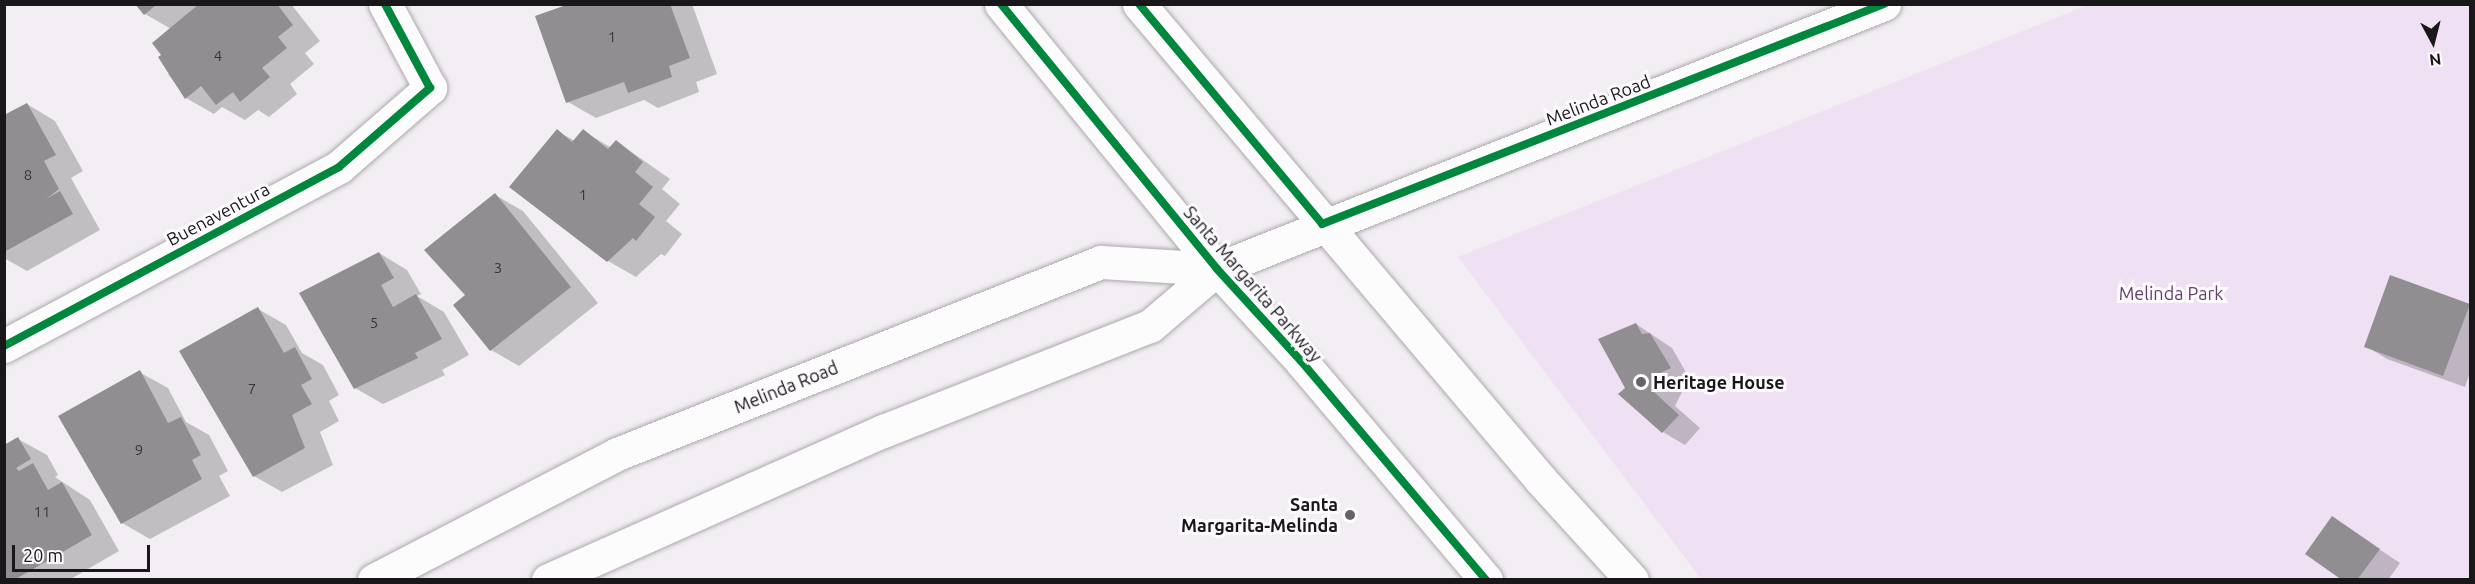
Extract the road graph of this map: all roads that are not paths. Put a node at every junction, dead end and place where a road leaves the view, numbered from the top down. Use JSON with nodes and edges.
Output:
{"nodes":[{"id":1,"x":385,"y":4,"type":"edge"},
{"id":2,"x":1001,"y":4,"type":"edge"},
{"id":3,"x":1139,"y":4,"type":"edge"},
{"id":4,"x":1884,"y":4,"type":"edge"},
{"id":5,"x":1322,"y":224,"type":"junction"},
{"id":6,"x":1217,"y":269,"type":"junction"},
{"id":7,"x":4,"y":346,"type":"edge"},
{"id":8,"x":374,"y":579,"type":"edge"},
{"id":9,"x":548,"y":579,"type":"edge"},
{"id":10,"x":1486,"y":579,"type":"edge"},
{"id":11,"x":1632,"y":579,"type":"edge"}],
"edges":[{"from":1,"to":7,"type":"main road","name":"Buenaventura"},
{"from":2,"to":6,"type":"main road","name":"Santa Margarita Parkway"},
{"from":3,"to":5,"type":"main road"},
{"from":4,"to":5,"type":"main road","name":"Melinda Road"},
{"from":5,"to":6,"type":"main road","name":"Melinda Road"},
{"from":5,"to":11,"type":"main road"},
{"from":6,"to":8,"type":"main road","name":"Melinda Road"},
{"from":6,"to":9,"type":"main road","name":"Melinda Road"},
{"from":6,"to":10,"type":"main road","name":"Santa Margarita Parkway"}]}
